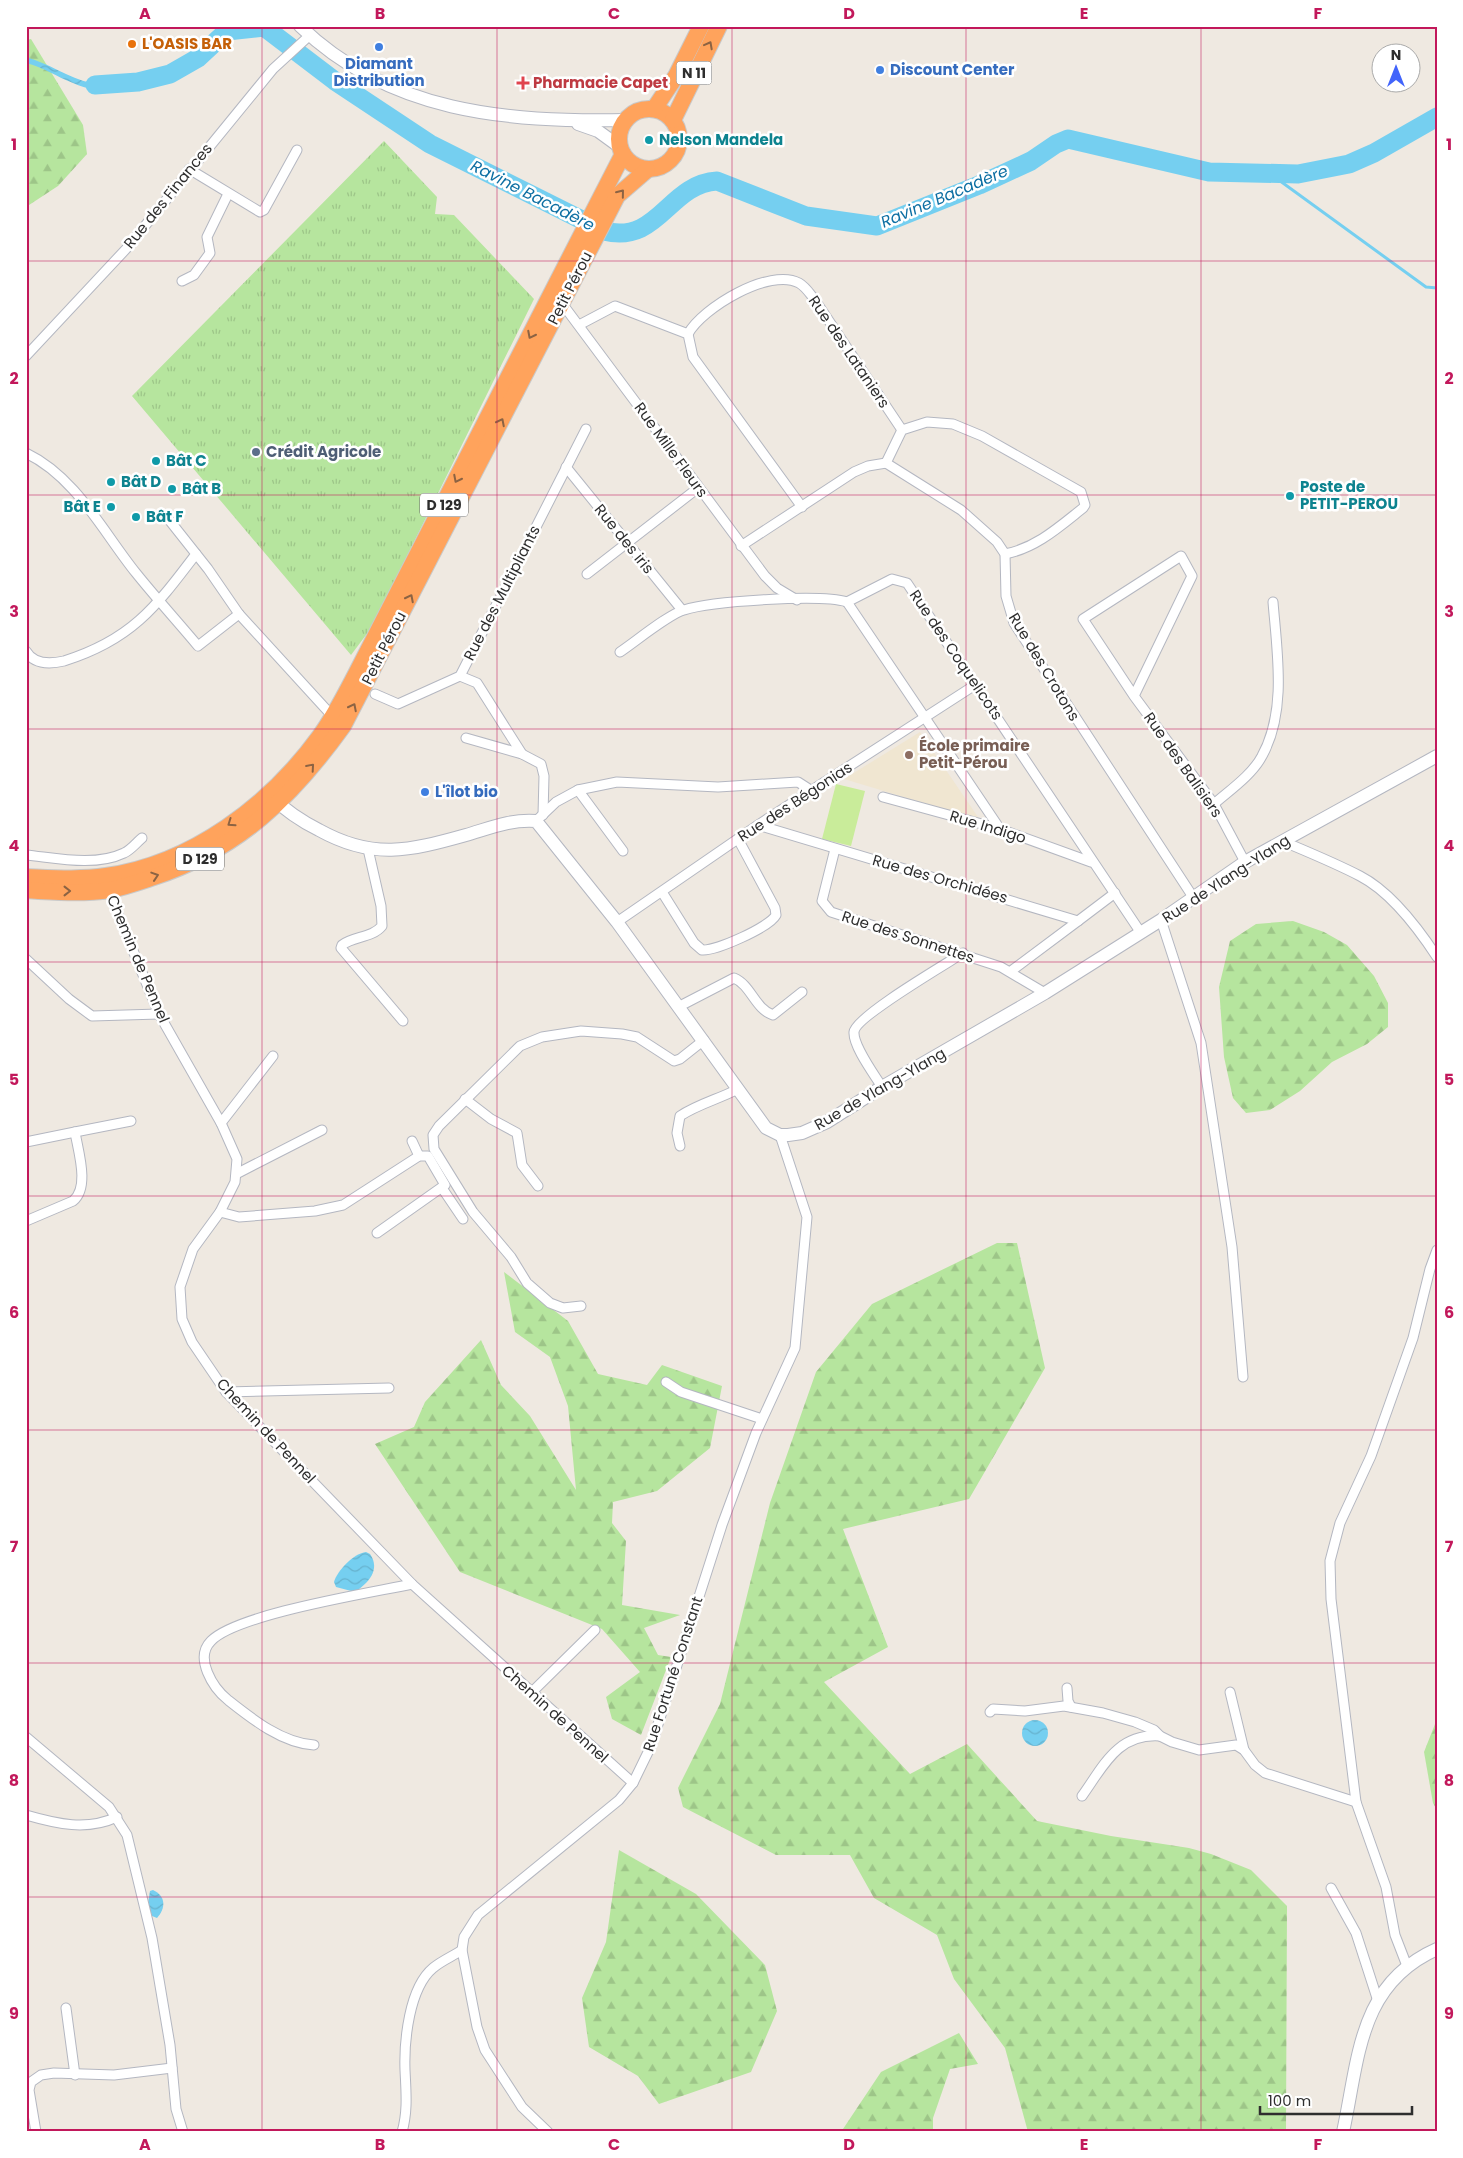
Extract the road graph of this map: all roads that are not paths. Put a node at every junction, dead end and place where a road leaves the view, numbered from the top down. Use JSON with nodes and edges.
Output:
{"nodes":[{"id":1,"x":300,"y":26,"type":"edge"},
{"id":2,"x":701,"y":26,"type":"edge"},
{"id":3,"x":719,"y":26,"type":"edge"},
{"id":4,"x":304,"y":40,"type":"junction"},
{"id":5,"x":654,"y":109,"type":"junction"},
{"id":6,"x":564,"y":120,"type":"junction"},
{"id":7,"x":625,"y":120,"type":"junction"},
{"id":8,"x":673,"y":120,"type":"junction"},
{"id":9,"x":297,"y":150,"type":"dead end"},
{"id":10,"x":621,"y":150,"type":"junction"},
{"id":11,"x":189,"y":169,"type":"junction"},
{"id":12,"x":647,"y":170,"type":"junction"},
{"id":13,"x":228,"y":194,"type":"junction"},
{"id":14,"x":594,"y":226,"type":"junction"},
{"id":15,"x":182,"y":281,"type":"dead end"},
{"id":16,"x":558,"y":297,"type":"junction"},
{"id":17,"x":579,"y":325,"type":"junction"},
{"id":18,"x":688,"y":334,"type":"junction"},
{"id":19,"x":26,"y":356,"type":"edge"},
{"id":20,"x":586,"y":429,"type":"dead end"},
{"id":21,"x":902,"y":430,"type":"junction"},
{"id":22,"x":26,"y":453,"type":"edge"},
{"id":23,"x":886,"y":463,"type":"junction"},
{"id":24,"x":566,"y":467,"type":"junction"},
{"id":25,"x":698,"y":488,"type":"junction"},
{"id":26,"x":802,"y":507,"type":"junction"},
{"id":27,"x":166,"y":516,"type":"dead end"},
{"id":28,"x":627,"y":543,"type":"junction"},
{"id":29,"x":741,"y":546,"type":"junction"},
{"id":30,"x":196,"y":554,"type":"junction"},
{"id":31,"x":1005,"y":554,"type":"junction"},
{"id":32,"x":587,"y":574,"type":"dead end"},
{"id":33,"x":797,"y":600,"type":"junction"},
{"id":34,"x":160,"y":602,"type":"junction"},
{"id":35,"x":847,"y":602,"type":"junction"},
{"id":36,"x":1273,"y":602,"type":"dead end"},
{"id":37,"x":682,"y":610,"type":"junction"},
{"id":38,"x":239,"y":614,"type":"junction"},
{"id":39,"x":26,"y":651,"type":"edge"},
{"id":40,"x":620,"y":652,"type":"dead end"},
{"id":41,"x":460,"y":676,"type":"junction"},
{"id":42,"x":975,"y":685,"type":"junction"},
{"id":43,"x":376,"y":694,"type":"dead end"},
{"id":44,"x":1134,"y":696,"type":"junction"},
{"id":45,"x":924,"y":719,"type":"junction"},
{"id":46,"x":338,"y":722,"type":"junction"},
{"id":47,"x":466,"y":738,"type":"dead end"},
{"id":48,"x":522,"y":754,"type":"junction"},
{"id":49,"x":1437,"y":756,"type":"edge"},
{"id":50,"x":578,"y":790,"type":"junction"},
{"id":51,"x":812,"y":791,"type":"junction"},
{"id":52,"x":883,"y":797,"type":"dead end"},
{"id":53,"x":274,"y":798,"type":"junction"},
{"id":54,"x":1214,"y":804,"type":"junction"},
{"id":55,"x":540,"y":818,"type":"junction"},
{"id":56,"x":758,"y":824,"type":"junction"},
{"id":57,"x":1000,"y":829,"type":"junction"},
{"id":58,"x":142,"y":838,"type":"dead end"},
{"id":59,"x":738,"y":839,"type":"junction"},
{"id":60,"x":1282,"y":841,"type":"junction"},
{"id":61,"x":368,"y":849,"type":"junction"},
{"id":62,"x":834,"y":849,"type":"junction"},
{"id":63,"x":624,"y":851,"type":"dead end"},
{"id":64,"x":26,"y":854,"type":"edge"},
{"id":65,"x":1091,"y":862,"type":"junction"},
{"id":66,"x":1245,"y":862,"type":"junction"},
{"id":67,"x":26,"y":877,"type":"edge"},
{"id":68,"x":107,"y":883,"type":"junction"},
{"id":69,"x":26,"y":890,"type":"edge"},
{"id":70,"x":662,"y":892,"type":"junction"},
{"id":71,"x":1115,"y":893,"type":"junction"},
{"id":72,"x":1193,"y":897,"type":"junction"},
{"id":73,"x":1161,"y":920,"type":"junction"},
{"id":74,"x":1078,"y":921,"type":"junction"},
{"id":75,"x":617,"y":922,"type":"junction"},
{"id":76,"x":1141,"y":933,"type":"junction"},
{"id":77,"x":963,"y":953,"type":"junction"},
{"id":78,"x":1437,"y":956,"type":"edge"},
{"id":79,"x":26,"y":959,"type":"edge"},
{"id":80,"x":1011,"y":972,"type":"junction"},
{"id":81,"x":802,"y":992,"type":"dead end"},
{"id":82,"x":1045,"y":993,"type":"junction"},
{"id":83,"x":678,"y":1007,"type":"junction"},
{"id":84,"x":159,"y":1014,"type":"junction"},
{"id":85,"x":403,"y":1021,"type":"dead end"},
{"id":86,"x":704,"y":1040,"type":"junction"},
{"id":87,"x":273,"y":1056,"type":"dead end"},
{"id":88,"x":882,"y":1087,"type":"junction"},
{"id":89,"x":738,"y":1089,"type":"junction"},
{"id":90,"x":466,"y":1100,"type":"junction"},
{"id":91,"x":131,"y":1121,"type":"dead end"},
{"id":92,"x":221,"y":1123,"type":"junction"},
{"id":93,"x":322,"y":1130,"type":"dead end"},
{"id":94,"x":75,"y":1132,"type":"junction"},
{"id":95,"x":780,"y":1135,"type":"junction"},
{"id":96,"x":412,"y":1141,"type":"dead end"},
{"id":97,"x":26,"y":1142,"type":"edge"},
{"id":98,"x":680,"y":1146,"type":"dead end"},
{"id":99,"x":419,"y":1156,"type":"junction"},
{"id":100,"x":238,"y":1172,"type":"junction"},
{"id":101,"x":538,"y":1186,"type":"dead end"},
{"id":102,"x":442,"y":1188,"type":"junction"},
{"id":103,"x":220,"y":1212,"type":"junction"},
{"id":104,"x":463,"y":1219,"type":"dead end"},
{"id":105,"x":26,"y":1221,"type":"edge"},
{"id":106,"x":377,"y":1233,"type":"dead end"},
{"id":107,"x":1437,"y":1250,"type":"edge"},
{"id":108,"x":582,"y":1306,"type":"dead end"},
{"id":109,"x":1243,"y":1377,"type":"dead end"},
{"id":110,"x":666,"y":1382,"type":"dead end"},
{"id":111,"x":389,"y":1388,"type":"dead end"},
{"id":112,"x":226,"y":1392,"type":"junction"},
{"id":113,"x":762,"y":1419,"type":"junction"},
{"id":114,"x":412,"y":1584,"type":"junction"},
{"id":115,"x":595,"y":1630,"type":"dead end"},
{"id":116,"x":1067,"y":1688,"type":"dead end"},
{"id":117,"x":531,"y":1692,"type":"junction"},
{"id":118,"x":1230,"y":1692,"type":"dead end"},
{"id":119,"x":1071,"y":1707,"type":"junction"},
{"id":120,"x":990,"y":1712,"type":"dead end"},
{"id":121,"x":1160,"y":1736,"type":"junction"},
{"id":122,"x":26,"y":1737,"type":"edge"},
{"id":123,"x":314,"y":1746,"type":"dead end"},
{"id":124,"x":1244,"y":1750,"type":"junction"},
{"id":125,"x":633,"y":1783,"type":"junction"},
{"id":126,"x":1082,"y":1796,"type":"dead end"},
{"id":127,"x":1356,"y":1802,"type":"junction"},
{"id":128,"x":26,"y":1815,"type":"edge"},
{"id":129,"x":117,"y":1817,"type":"junction"},
{"id":130,"x":1331,"y":1888,"type":"dead end"},
{"id":131,"x":1437,"y":1949,"type":"edge"},
{"id":132,"x":462,"y":1950,"type":"junction"},
{"id":133,"x":1407,"y":1966,"type":"junction"},
{"id":134,"x":1377,"y":1998,"type":"junction"},
{"id":135,"x":66,"y":2008,"type":"dead end"},
{"id":136,"x":172,"y":2068,"type":"junction"},
{"id":137,"x":75,"y":2075,"type":"junction"},
{"id":138,"x":36,"y":2132,"type":"edge"},
{"id":139,"x":183,"y":2132,"type":"edge"},
{"id":140,"x":402,"y":2132,"type":"edge"},
{"id":141,"x":548,"y":2132,"type":"edge"},
{"id":142,"x":1343,"y":2132,"type":"edge"}],
"edges":[{"from":1,"to":4,"type":"street"},
{"from":2,"to":5,"type":"highway","number":"N 11"},
{"from":8,"to":3,"type":"highway","number":"N 11","one_way":true},
{"from":4,"to":6,"type":"street"},
{"from":4,"to":11,"type":"street","name":"Rue des Finances"},
{"from":5,"to":7,"type":"highway"},
{"from":5,"to":8,"type":"highway"},
{"from":6,"to":7,"type":"street"},
{"from":6,"to":10,"type":"street"},
{"from":7,"to":10,"type":"highway","number":"D 129"},
{"from":8,"to":12,"type":"highway","number":"D 129"},
{"from":9,"to":13,"type":"street"},
{"from":10,"to":12,"type":"highway"},
{"from":10,"to":14,"type":"highway","name":"Petit Pérou","number":"D 129"},
{"from":11,"to":13,"type":"street"},
{"from":11,"to":19,"type":"street","name":"Rue des Finances"},
{"from":14,"to":12,"type":"highway","name":"Petit Pérou","number":"D 129","one_way":true},
{"from":13,"to":15,"type":"street"},
{"from":14,"to":16,"type":"highway","name":"Petit Pérou","number":"D 129"},
{"from":16,"to":17,"type":"street","name":"Rue Mille Fleurs"},
{"from":16,"to":46,"type":"highway","name":"Petit Pérou","number":"D 129"},
{"from":17,"to":18,"type":"street"},
{"from":17,"to":25,"type":"street","name":"Rue Mille Fleurs"},
{"from":18,"to":21,"type":"street","name":"Rue des Lataniers"},
{"from":18,"to":26,"type":"street"},
{"from":20,"to":24,"type":"street","name":"Rue des Multipliants"},
{"from":21,"to":23,"type":"street"},
{"from":21,"to":31,"type":"street"},
{"from":22,"to":34,"type":"street"},
{"from":23,"to":26,"type":"street"},
{"from":23,"to":31,"type":"street"},
{"from":24,"to":28,"type":"street","name":"Rue des iris"},
{"from":24,"to":41,"type":"street","name":"Rue des Multipliants"},
{"from":25,"to":28,"type":"street"},
{"from":25,"to":29,"type":"street","name":"Rue Mille Fleurs"},
{"from":26,"to":29,"type":"street"},
{"from":27,"to":30,"type":"street"},
{"from":28,"to":32,"type":"street"},
{"from":28,"to":37,"type":"street","name":"Rue des iris"},
{"from":29,"to":33,"type":"street","name":"Rue Mille Fleurs"},
{"from":30,"to":34,"type":"street"},
{"from":30,"to":38,"type":"street"},
{"from":31,"to":72,"type":"street","name":"Rue des Crotons"},
{"from":33,"to":35,"type":"street"},
{"from":33,"to":37,"type":"street"},
{"from":34,"to":38,"type":"street"},
{"from":34,"to":39,"type":"street"},
{"from":35,"to":42,"type":"street","name":"Rue des Coquelicots"},
{"from":35,"to":45,"type":"street"},
{"from":36,"to":54,"type":"street"},
{"from":37,"to":40,"type":"street"},
{"from":38,"to":46,"type":"street"},
{"from":41,"to":43,"type":"street","name":"Rue des Multipliants"},
{"from":41,"to":48,"type":"street"},
{"from":42,"to":45,"type":"street","name":"Rue des Bégonias"},
{"from":42,"to":65,"type":"street","name":"Rue des Coquelicots"},
{"from":44,"to":44,"type":"street","name":"Rue des Balisiers"},
{"from":44,"to":54,"type":"street","name":"Rue des Balisiers"},
{"from":45,"to":51,"type":"street","name":"Rue des Bégonias"},
{"from":45,"to":57,"type":"street"},
{"from":46,"to":53,"type":"highway","name":"Petit Pérou","number":"D 129"},
{"from":47,"to":48,"type":"street"},
{"from":48,"to":55,"type":"street"},
{"from":49,"to":60,"type":"street","name":"Rue de Ylang-Ylang"},
{"from":50,"to":51,"type":"street"},
{"from":50,"to":55,"type":"street"},
{"from":50,"to":63,"type":"street"},
{"from":51,"to":56,"type":"street","name":"Rue des Bégonias"},
{"from":52,"to":57,"type":"street","name":"Rue Indigo"},
{"from":53,"to":61,"type":"street"},
{"from":53,"to":68,"type":"highway","name":"Petit Pérou","number":"D 129"},
{"from":54,"to":66,"type":"street","name":"Rue des Balisiers"},
{"from":55,"to":61,"type":"street"},
{"from":55,"to":75,"type":"street"},
{"from":56,"to":59,"type":"street","name":"Rue des Bégonias"},
{"from":56,"to":62,"type":"street","name":"Rue des Orchidées"},
{"from":57,"to":65,"type":"street","name":"Rue Indigo"},
{"from":58,"to":64,"type":"street"},
{"from":59,"to":70,"type":"street","name":"Rue des Bégonias"},
{"from":59,"to":70,"type":"street"},
{"from":60,"to":66,"type":"street","name":"Rue de Ylang-Ylang"},
{"from":60,"to":78,"type":"street"},
{"from":61,"to":85,"type":"street"},
{"from":62,"to":74,"type":"street","name":"Rue des Orchidées"},
{"from":62,"to":77,"type":"street","name":"Rue des Sonnettes"},
{"from":65,"to":71,"type":"street","name":"Rue des Coquelicots"},
{"from":66,"to":72,"type":"street","name":"Rue de Ylang-Ylang"},
{"from":67,"to":68,"type":"highway","name":"Petit Pérou","number":"D 129"},
{"from":69,"to":68,"type":"highway","name":"Petit Pérou","number":"D 129","one_way":true},
{"from":68,"to":84,"type":"street","name":"Chemin de Pennel"},
{"from":70,"to":75,"type":"street","name":"Rue des Bégonias"},
{"from":71,"to":74,"type":"street"},
{"from":71,"to":76,"type":"street","name":"Rue des Coquelicots"},
{"from":72,"to":73,"type":"street","name":"Rue de Ylang-Ylang"},
{"from":73,"to":76,"type":"street","name":"Rue de Ylang-Ylang"},
{"from":73,"to":109,"type":"street"},
{"from":74,"to":80,"type":"street"},
{"from":75,"to":83,"type":"street"},
{"from":76,"to":82,"type":"street","name":"Rue de Ylang-Ylang"},
{"from":77,"to":80,"type":"street","name":"Rue des Sonnettes"},
{"from":77,"to":88,"type":"street"},
{"from":79,"to":84,"type":"street"},
{"from":80,"to":82,"type":"street","name":"Rue des Sonnettes"},
{"from":81,"to":83,"type":"street"},
{"from":82,"to":88,"type":"street","name":"Rue de Ylang-Ylang"},
{"from":83,"to":86,"type":"street"},
{"from":84,"to":92,"type":"street","name":"Chemin de Pennel"},
{"from":86,"to":89,"type":"street"},
{"from":86,"to":90,"type":"street"},
{"from":87,"to":92,"type":"street"},
{"from":88,"to":95,"type":"street","name":"Rue de Ylang-Ylang"},
{"from":89,"to":95,"type":"street"},
{"from":89,"to":98,"type":"street"},
{"from":90,"to":101,"type":"street"},
{"from":90,"to":108,"type":"street"},
{"from":91,"to":94,"type":"street"},
{"from":92,"to":100,"type":"street","name":"Chemin de Pennel"},
{"from":93,"to":100,"type":"street"},
{"from":94,"to":97,"type":"street"},
{"from":94,"to":105,"type":"street"},
{"from":95,"to":113,"type":"street","name":"Rue Fortuné Constant"},
{"from":96,"to":99,"type":"street"},
{"from":99,"to":102,"type":"street"},
{"from":99,"to":103,"type":"street"},
{"from":100,"to":103,"type":"street","name":"Chemin de Pennel"},
{"from":102,"to":104,"type":"street"},
{"from":102,"to":106,"type":"street"},
{"from":103,"to":112,"type":"street","name":"Chemin de Pennel"},
{"from":107,"to":127,"type":"street"},
{"from":110,"to":113,"type":"street"},
{"from":111,"to":112,"type":"street"},
{"from":112,"to":114,"type":"street","name":"Chemin de Pennel"},
{"from":113,"to":125,"type":"street","name":"Rue Fortuné Constant"},
{"from":114,"to":117,"type":"street","name":"Chemin de Pennel"},
{"from":114,"to":123,"type":"street"},
{"from":115,"to":117,"type":"street"},
{"from":116,"to":119,"type":"street"},
{"from":117,"to":125,"type":"street","name":"Chemin de Pennel"},
{"from":118,"to":124,"type":"street"},
{"from":119,"to":120,"type":"street"},
{"from":119,"to":121,"type":"street"},
{"from":121,"to":124,"type":"street"},
{"from":121,"to":126,"type":"street"},
{"from":122,"to":129,"type":"street"},
{"from":124,"to":127,"type":"street"},
{"from":125,"to":132,"type":"street","name":"Rue Fortuné Constant"},
{"from":127,"to":133,"type":"street"},
{"from":128,"to":129,"type":"street"},
{"from":129,"to":136,"type":"street"},
{"from":130,"to":134,"type":"street"},
{"from":131,"to":133,"type":"street"},
{"from":132,"to":140,"type":"street"},
{"from":132,"to":141,"type":"street","name":"Rue Fortuné Constant"},
{"from":133,"to":134,"type":"street"},
{"from":134,"to":142,"type":"street"},
{"from":135,"to":137,"type":"street"},
{"from":136,"to":137,"type":"street"},
{"from":136,"to":139,"type":"street"},
{"from":137,"to":138,"type":"street"}]}
